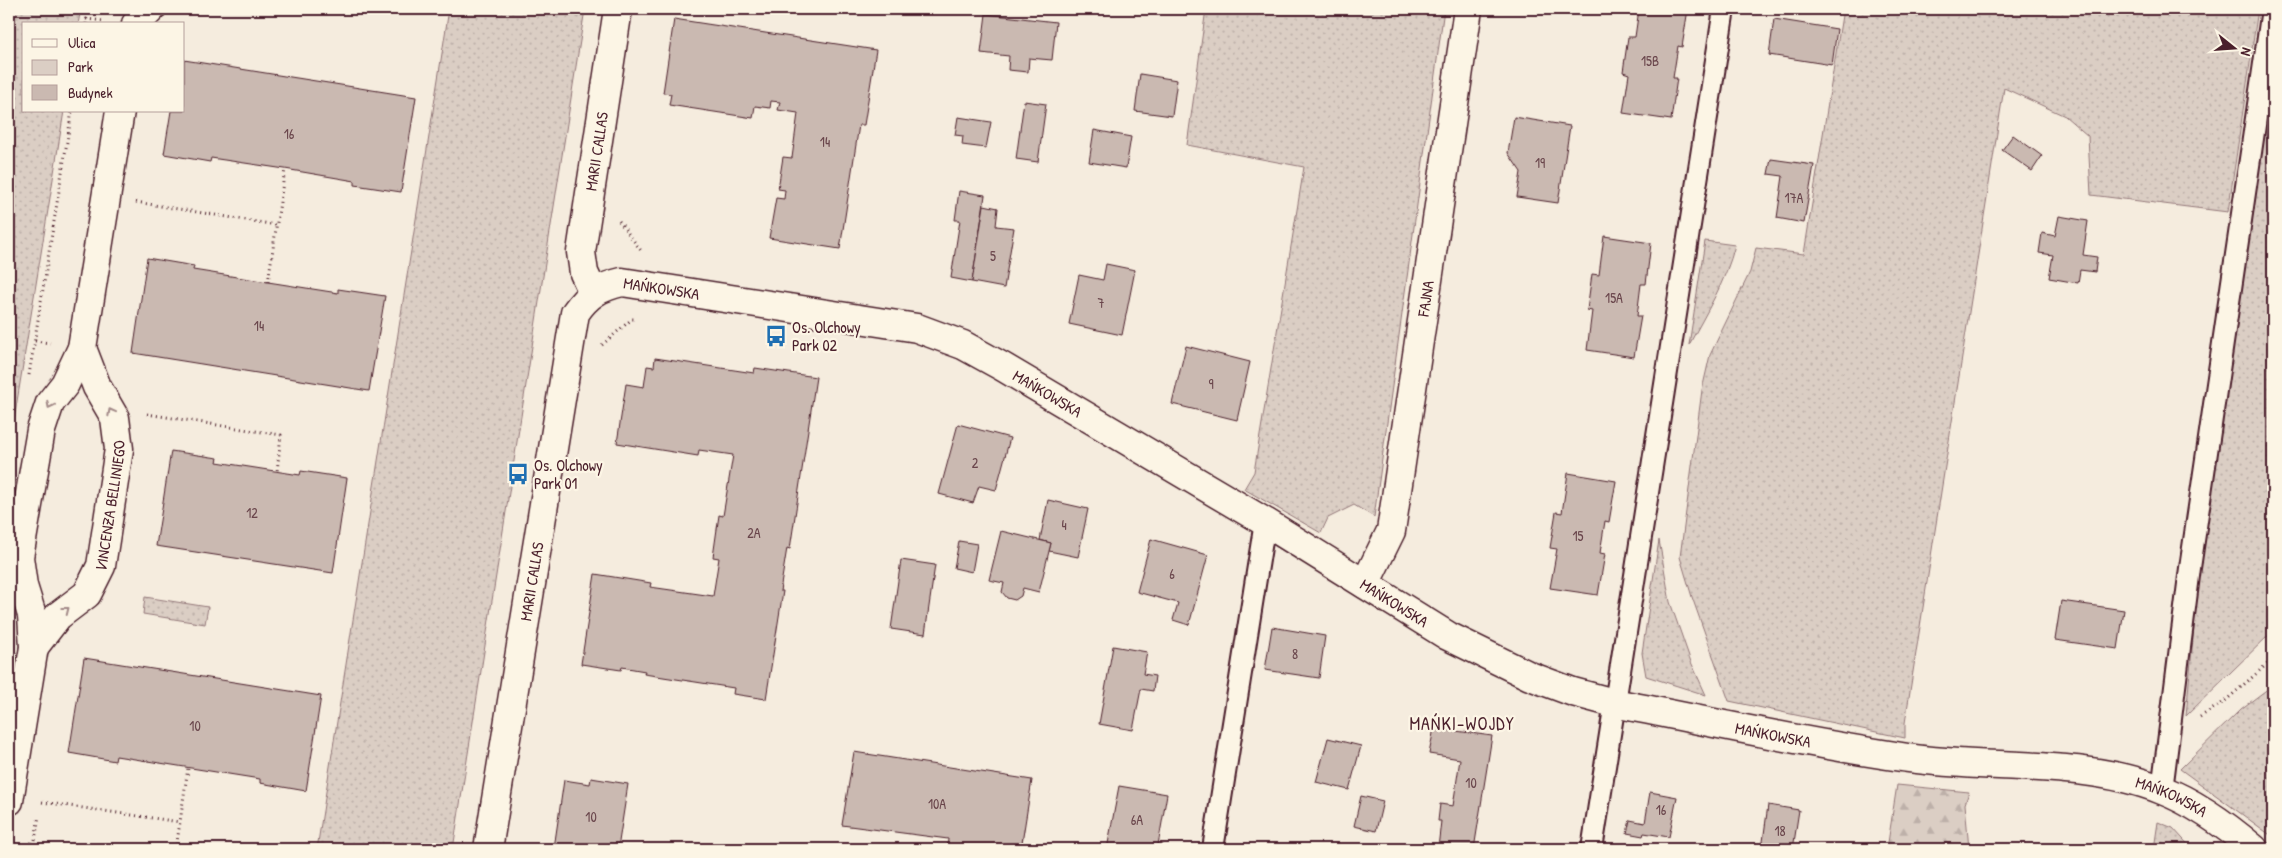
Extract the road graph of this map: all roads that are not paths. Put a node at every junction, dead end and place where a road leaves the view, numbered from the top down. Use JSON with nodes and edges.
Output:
{"nodes":[{"id":1,"x":131,"y":9,"type":"edge"},
{"id":2,"x":151,"y":9,"type":"edge"},
{"id":3,"x":618,"y":9,"type":"edge"},
{"id":4,"x":1468,"y":9,"type":"edge"},
{"id":5,"x":1724,"y":9,"type":"edge"},
{"id":6,"x":2272,"y":9,"type":"edge"},
{"id":7,"x":134,"y":22,"type":"edge"},
{"id":8,"x":137,"y":22,"type":"edge"},
{"id":9,"x":120,"y":112,"type":"edge"},
{"id":10,"x":593,"y":292,"type":"junction"},
{"id":11,"x":575,"y":313,"type":"joint"},
{"id":12,"x":82,"y":348,"type":"junction"},
{"id":13,"x":1265,"y":522,"type":"junction"},
{"id":14,"x":1366,"y":584,"type":"junction"},
{"id":15,"x":34,"y":647,"type":"junction"},
{"id":16,"x":1614,"y":703,"type":"junction"},
{"id":17,"x":2162,"y":790,"type":"junction"},
{"id":18,"x":9,"y":801,"type":"edge"},
{"id":19,"x":488,"y":849,"type":"edge"},
{"id":20,"x":1213,"y":849,"type":"edge"},
{"id":21,"x":1592,"y":849,"type":"edge"},
{"id":22,"x":2254,"y":849,"type":"edge"}],
"edges":[{"from":1,"to":7,"type":"street"},
{"from":2,"to":8,"type":"street"},
{"from":3,"to":10,"type":"street","name":"MARII CALLAS"},
{"from":4,"to":14,"type":"street","name":"FAJNA"},
{"from":5,"to":16,"type":"lane"},
{"from":6,"to":17,"type":"lane"},
{"from":9,"to":12,"type":"street","name":"VINCENZA BELLINIEGO"},
{"from":10,"to":11,"type":"street","name":"MAŃKOWSKA"},
{"from":10,"to":13,"type":"street","name":"MAŃKOWSKA"},
{"from":11,"to":19,"type":"street","name":"MARII CALLAS"},
{"from":12,"to":15,"type":"street","name":"VINCENZA BELLINIEGO","one_way":true},
{"from":15,"to":12,"type":"street","name":"VINCENZA BELLINIEGO","one_way":true},
{"from":13,"to":14,"type":"street","name":"MAŃKOWSKA"},
{"from":13,"to":20,"type":"lane"},
{"from":14,"to":16,"type":"street","name":"MAŃKOWSKA"},
{"from":15,"to":18,"type":"street","name":"VINCENZA BELLINIEGO"},
{"from":16,"to":17,"type":"street","name":"MAŃKOWSKA"},
{"from":16,"to":21,"type":"lane"},
{"from":17,"to":22,"type":"street","name":"MAŃKOWSKA"}]}
